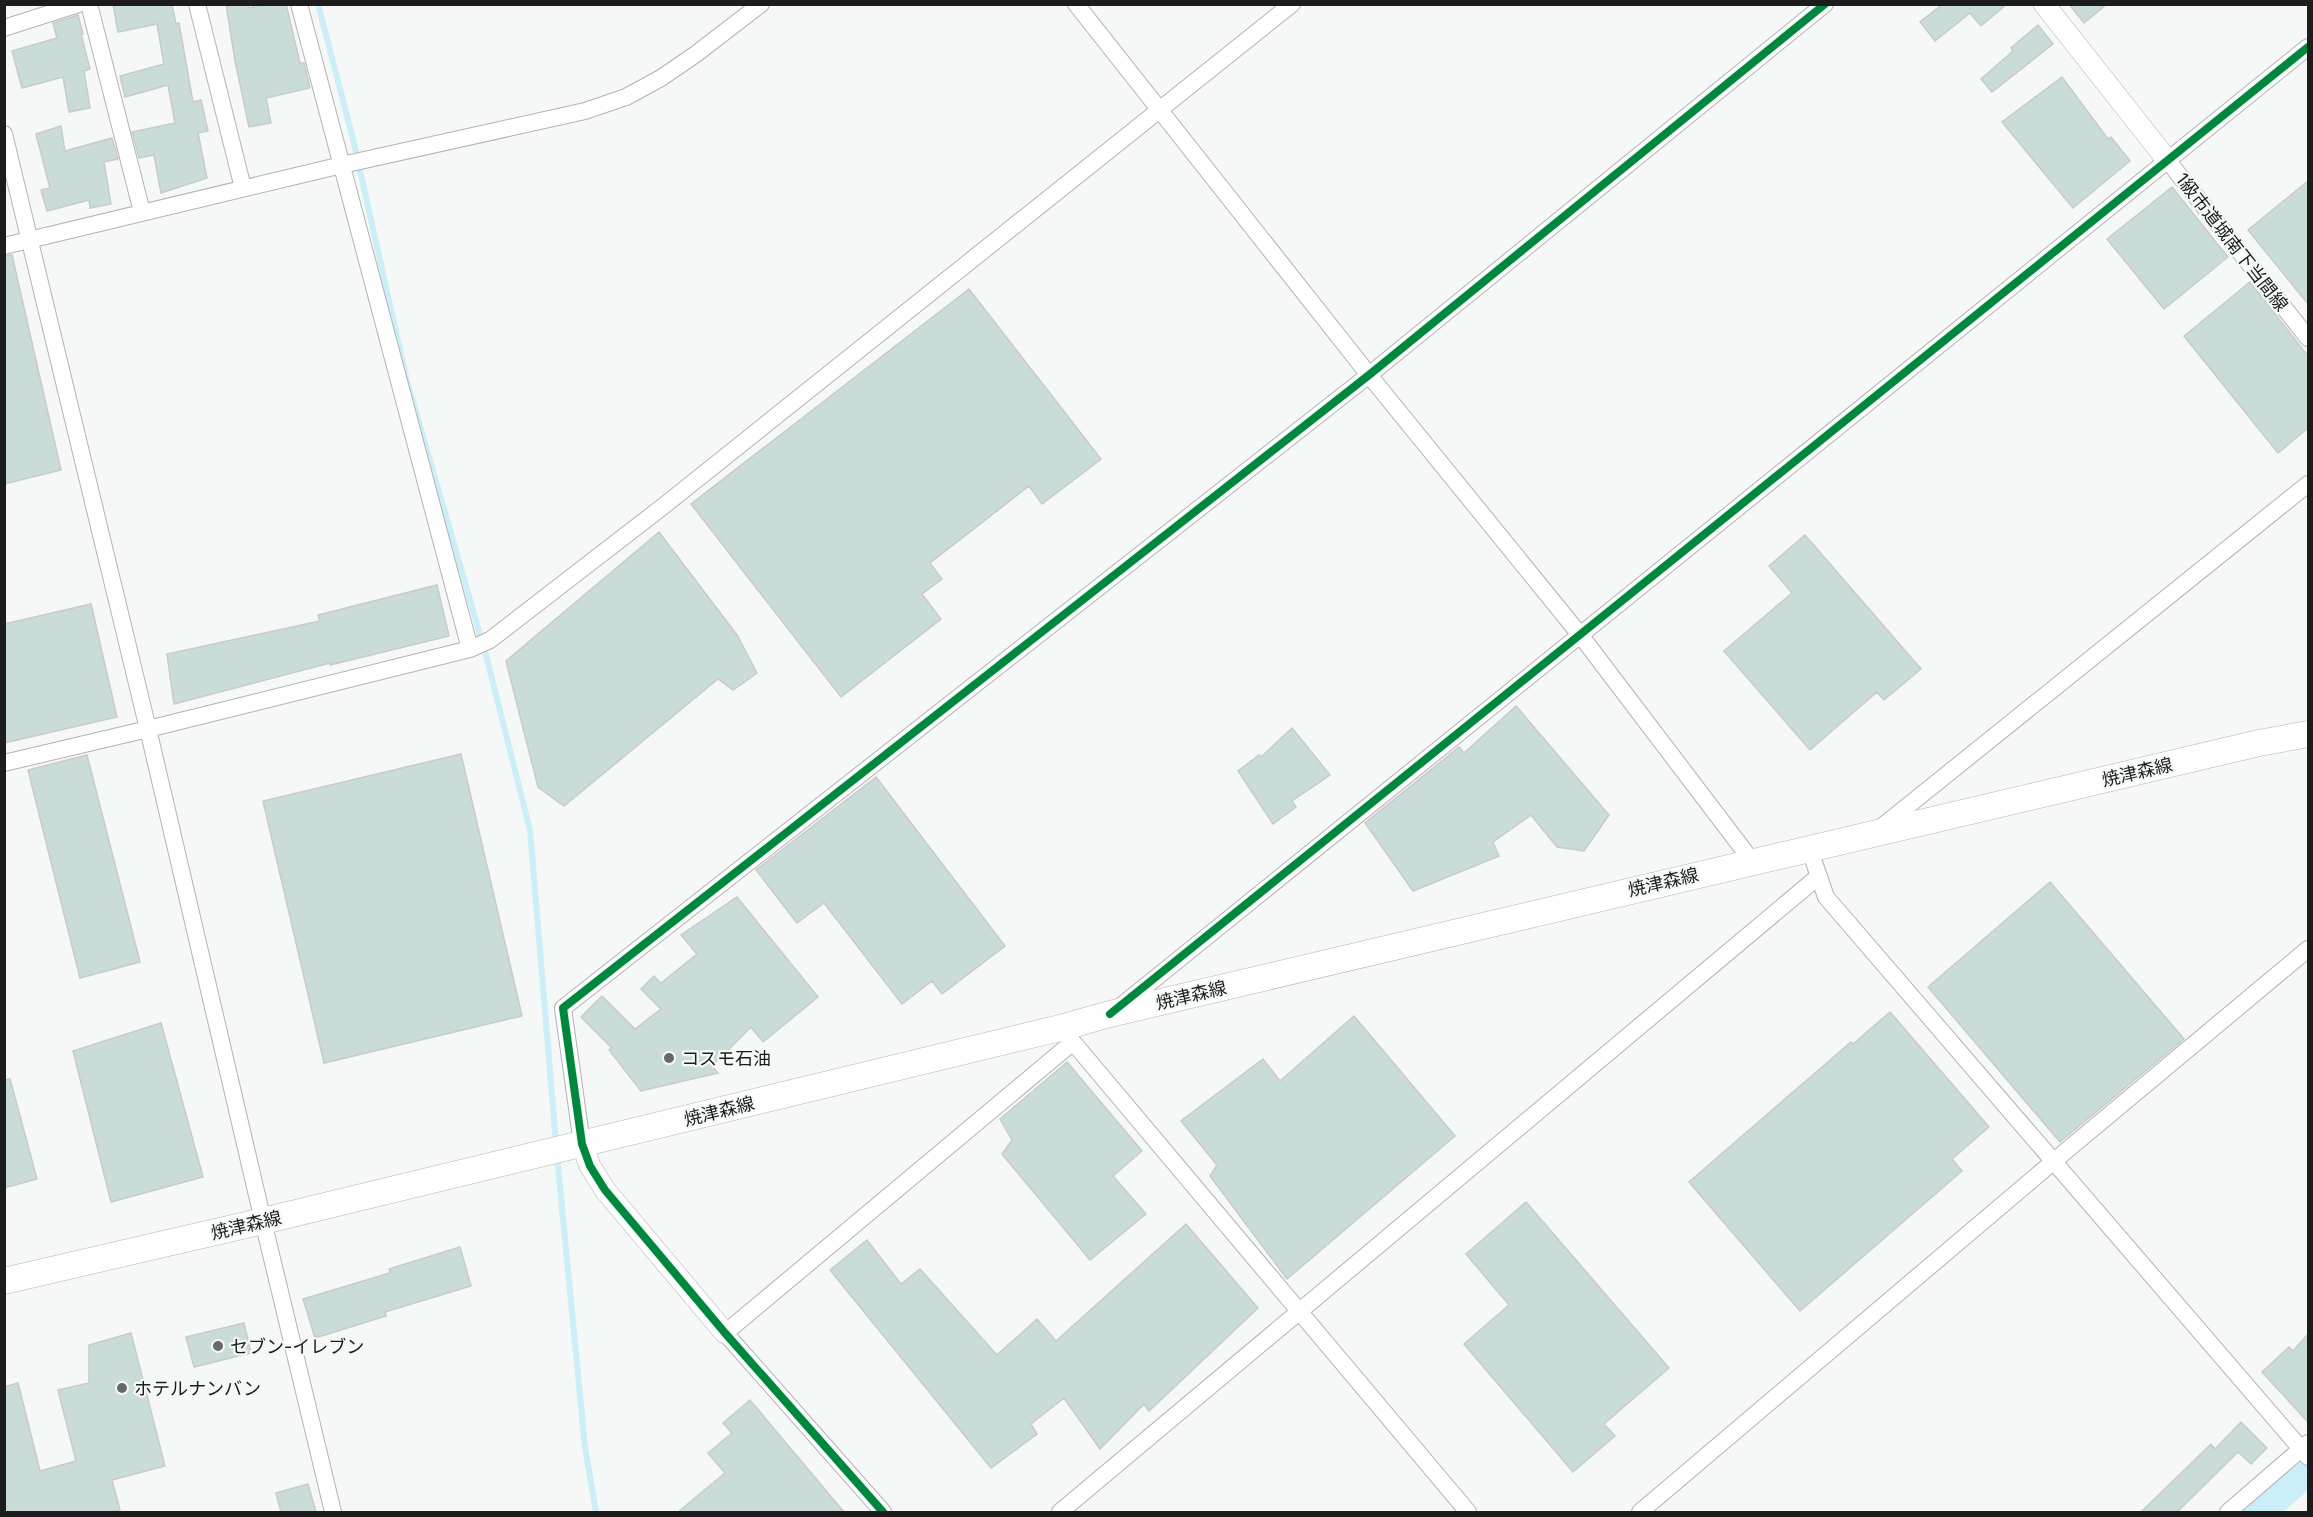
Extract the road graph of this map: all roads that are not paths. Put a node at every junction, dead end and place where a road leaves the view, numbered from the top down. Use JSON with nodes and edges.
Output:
{"nodes":[{"id":1,"x":80,"y":4,"type":"edge"},
{"id":2,"x":89,"y":4,"type":"edge"},
{"id":3,"x":196,"y":4,"type":"edge"},
{"id":4,"x":299,"y":4,"type":"edge"},
{"id":5,"x":761,"y":4,"type":"edge"},
{"id":6,"x":1076,"y":4,"type":"edge"},
{"id":7,"x":1292,"y":4,"type":"edge"},
{"id":8,"x":1825,"y":4,"type":"edge"},
{"id":9,"x":2044,"y":4,"type":"edge"},
{"id":10,"x":4,"y":28,"type":"edge"},
{"id":11,"x":2308,"y":47,"type":"edge"},
{"id":12,"x":1159,"y":109,"type":"junction"},
{"id":13,"x":4,"y":134,"type":"edge"},
{"id":14,"x":2168,"y":162,"type":"junction"},
{"id":15,"x":342,"y":165,"type":"junction"},
{"id":16,"x":243,"y":188,"type":"junction"},
{"id":17,"x":142,"y":212,"type":"junction"},
{"id":18,"x":29,"y":240,"type":"junction"},
{"id":19,"x":4,"y":246,"type":"edge"},
{"id":20,"x":2308,"y":338,"type":"edge"},
{"id":21,"x":1369,"y":375,"type":"junction"},
{"id":22,"x":2308,"y":484,"type":"edge"},
{"id":23,"x":1581,"y":636,"type":"junction"},
{"id":24,"x":470,"y":649,"type":"junction"},
{"id":25,"x":148,"y":729,"type":"junction"},
{"id":26,"x":2308,"y":734,"type":"edge"},
{"id":27,"x":4,"y":763,"type":"edge"},
{"id":28,"x":1875,"y":833,"type":"junction"},
{"id":29,"x":1809,"y":848,"type":"junction"},
{"id":30,"x":1752,"y":861,"type":"junction"},
{"id":31,"x":1819,"y":876,"type":"junction"},
{"id":32,"x":2308,"y":948,"type":"edge"},
{"id":33,"x":1110,"y":1014,"type":"junction"},
{"id":34,"x":1067,"y":1035,"type":"junction"},
{"id":35,"x":582,"y":1144,"type":"junction"},
{"id":36,"x":2054,"y":1161,"type":"junction"},
{"id":37,"x":263,"y":1221,"type":"junction"},
{"id":38,"x":4,"y":1281,"type":"edge"},
{"id":39,"x":1299,"y":1312,"type":"junction"},
{"id":40,"x":725,"y":1333,"type":"junction"},
{"id":41,"x":2306,"y":1450,"type":"edge"},
{"id":42,"x":333,"y":1512,"type":"edge"},
{"id":43,"x":883,"y":1512,"type":"edge"},
{"id":44,"x":1060,"y":1512,"type":"edge"},
{"id":45,"x":1468,"y":1512,"type":"edge"},
{"id":46,"x":1640,"y":1512,"type":"edge"},
{"id":47,"x":2228,"y":1512,"type":"edge"}],
"edges":[{"from":1,"to":10,"type":"street"},
{"from":2,"to":17,"type":"street"},
{"from":3,"to":16,"type":"street"},
{"from":4,"to":15,"type":"street"},
{"from":5,"to":15,"type":"street"},
{"from":6,"to":12,"type":"street"},
{"from":7,"to":12,"type":"street"},
{"from":8,"to":21,"type":"street"},
{"from":9,"to":14,"type":"street","name":"1級市道城南下当間線"},
{"from":11,"to":14,"type":"street"},
{"from":12,"to":21,"type":"street"},
{"from":12,"to":24,"type":"street"},
{"from":13,"to":18,"type":"street"},
{"from":14,"to":20,"type":"street","name":"1級市道城南下当間線"},
{"from":14,"to":23,"type":"street"},
{"from":15,"to":16,"type":"street"},
{"from":15,"to":24,"type":"street"},
{"from":16,"to":17,"type":"street"},
{"from":17,"to":18,"type":"street"},
{"from":18,"to":19,"type":"street"},
{"from":18,"to":25,"type":"street"},
{"from":21,"to":23,"type":"street"},
{"from":21,"to":35,"type":"street"},
{"from":22,"to":28,"type":"street"},
{"from":23,"to":30,"type":"street"},
{"from":23,"to":33,"type":"street"},
{"from":24,"to":25,"type":"street"},
{"from":25,"to":27,"type":"street"},
{"from":25,"to":37,"type":"street"},
{"from":26,"to":28,"type":"main road","name":"焼津森線"},
{"from":28,"to":29,"type":"main road","name":"焼津森線"},
{"from":29,"to":30,"type":"main road","name":"焼津森線"},
{"from":29,"to":31,"type":"street"},
{"from":30,"to":33,"type":"main road","name":"焼津森線"},
{"from":31,"to":36,"type":"street"},
{"from":31,"to":39,"type":"street"},
{"from":32,"to":36,"type":"street"},
{"from":33,"to":34,"type":"main road","name":"焼津森線"},
{"from":34,"to":35,"type":"main road","name":"焼津森線"},
{"from":34,"to":39,"type":"street"},
{"from":34,"to":40,"type":"street"},
{"from":35,"to":37,"type":"main road","name":"焼津森線"},
{"from":35,"to":40,"type":"street"},
{"from":36,"to":41,"type":"street"},
{"from":36,"to":46,"type":"street"},
{"from":37,"to":38,"type":"main road","name":"焼津森線"},
{"from":37,"to":42,"type":"street"},
{"from":39,"to":44,"type":"street"},
{"from":39,"to":45,"type":"street"},
{"from":40,"to":43,"type":"street"},
{"from":41,"to":47,"type":"street"}]}
